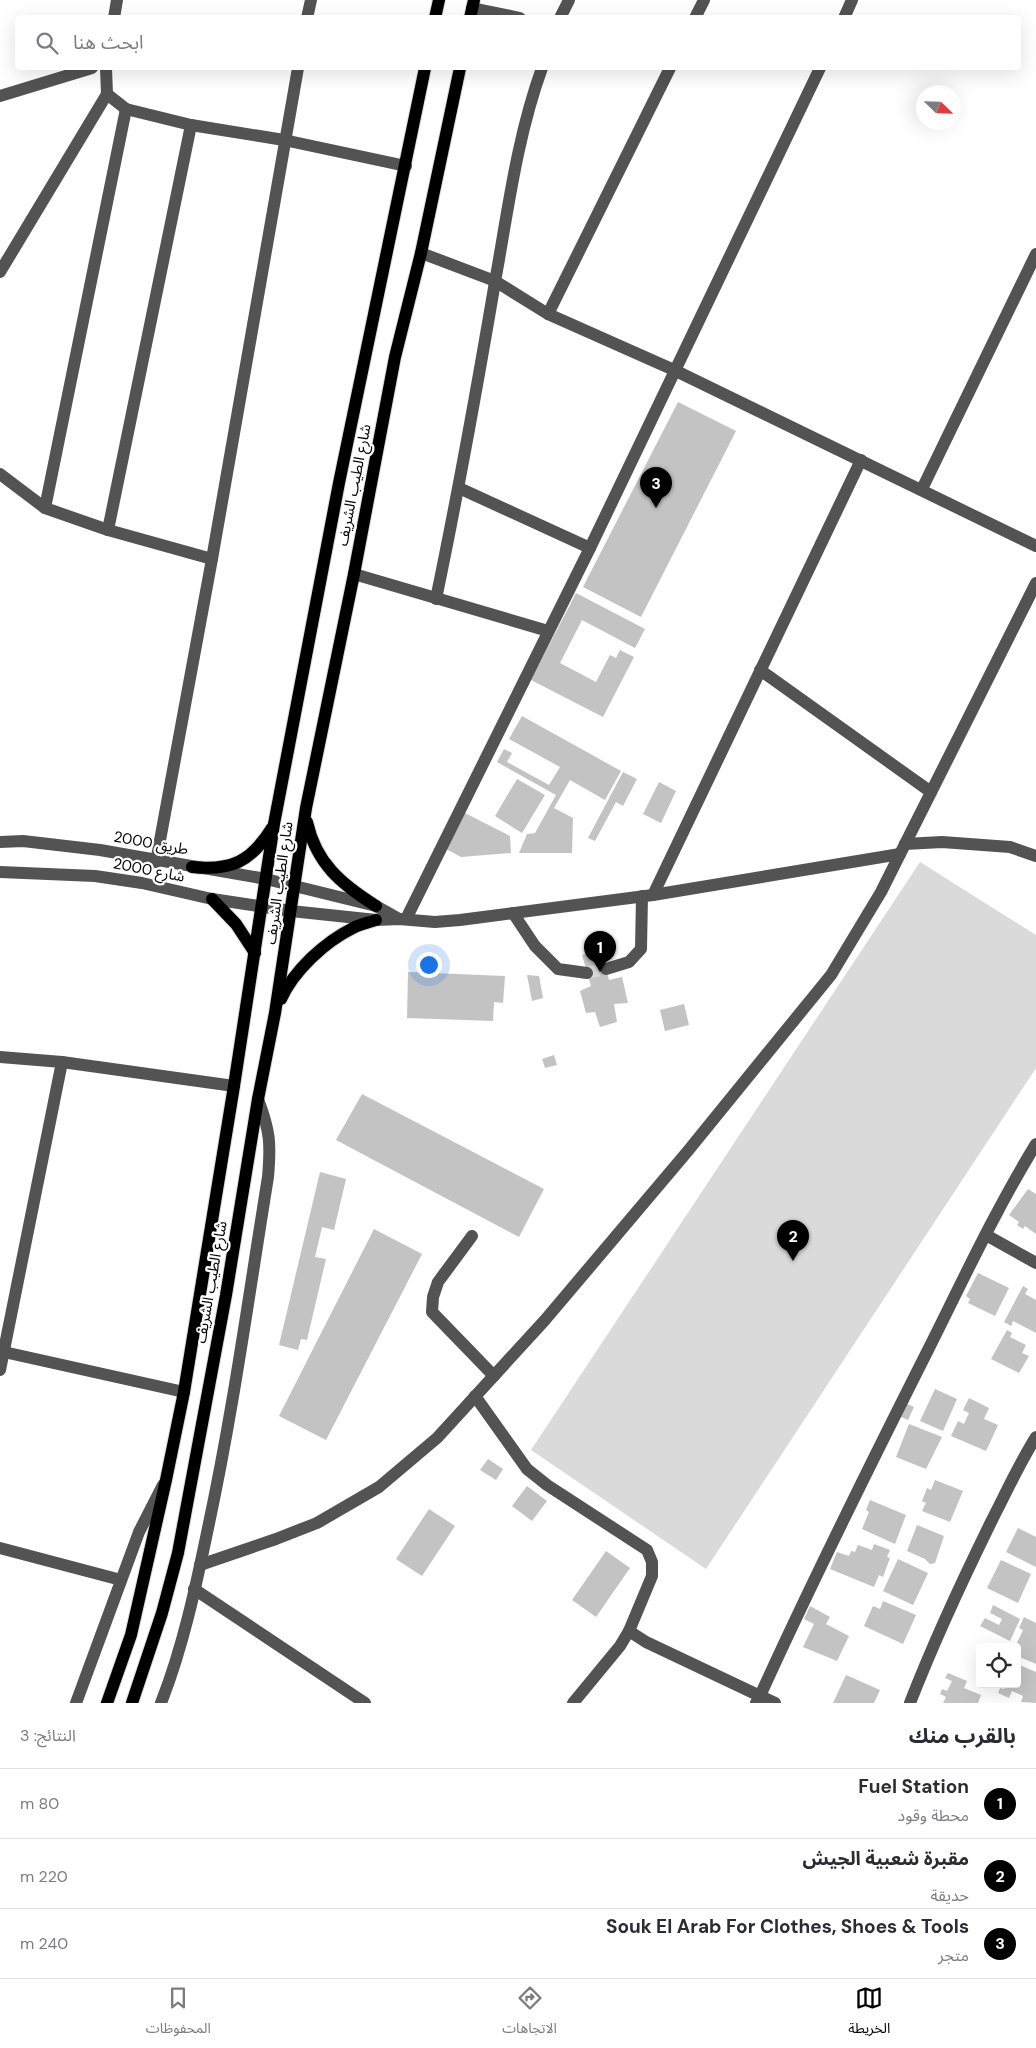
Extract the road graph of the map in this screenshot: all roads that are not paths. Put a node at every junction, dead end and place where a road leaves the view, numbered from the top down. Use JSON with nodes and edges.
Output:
{"nodes":[{"id":1,"x":117,"y":0,"type":"edge"},
{"id":2,"x":310,"y":0,"type":"edge"},
{"id":3,"x":439,"y":0,"type":"edge"},
{"id":4,"x":569,"y":0,"type":"edge"},
{"id":5,"x":704,"y":0,"type":"edge"},
{"id":6,"x":852,"y":0,"type":"edge"},
{"id":7,"x":472,"y":9,"type":"edge"},
{"id":8,"x":114,"y":15,"type":"edge"},
{"id":9,"x":308,"y":15,"type":"edge"},
{"id":10,"x":436,"y":15,"type":"edge"},
{"id":11,"x":504,"y":15,"type":"edge"},
{"id":12,"x":562,"y":15,"type":"edge"},
{"id":13,"x":696,"y":15,"type":"edge"},
{"id":14,"x":845,"y":15,"type":"edge"},
{"id":15,"x":85,"y":70,"type":"edge"},
{"id":16,"x":106,"y":70,"type":"edge"},
{"id":17,"x":298,"y":70,"type":"edge"},
{"id":18,"x":425,"y":70,"type":"edge"},
{"id":19,"x":460,"y":70,"type":"edge"},
{"id":20,"x":541,"y":70,"type":"edge"},
{"id":21,"x":669,"y":70,"type":"edge"},
{"id":22,"x":819,"y":70,"type":"edge"},
{"id":23,"x":107,"y":94,"type":"junction"},
{"id":24,"x":0,"y":96,"type":"edge"},
{"id":25,"x":126,"y":109,"type":"junction"},
{"id":26,"x":191,"y":125,"type":"junction"},
{"id":27,"x":284,"y":140,"type":"junction"},
{"id":28,"x":406,"y":166,"type":"junction"},
{"id":29,"x":421,"y":253,"type":"junction"},
{"id":30,"x":1036,"y":254,"type":"edge"},
{"id":31,"x":0,"y":272,"type":"edge"},
{"id":32,"x":495,"y":282,"type":"junction"},
{"id":33,"x":548,"y":314,"type":"junction"},
{"id":34,"x":674,"y":370,"type":"junction"},
{"id":35,"x":861,"y":460,"type":"junction"},
{"id":36,"x":0,"y":474,"type":"edge"},
{"id":37,"x":458,"y":488,"type":"junction"},
{"id":38,"x":922,"y":490,"type":"junction"},
{"id":39,"x":45,"y":508,"type":"junction"},
{"id":40,"x":108,"y":530,"type":"junction"},
{"id":41,"x":1036,"y":546,"type":"edge"},
{"id":42,"x":590,"y":548,"type":"junction"},
{"id":43,"x":212,"y":559,"type":"junction"},
{"id":44,"x":354,"y":574,"type":"junction"},
{"id":45,"x":1036,"y":582,"type":"edge"},
{"id":46,"x":436,"y":598,"type":"junction"},
{"id":47,"x":548,"y":631,"type":"junction"},
{"id":48,"x":760,"y":670,"type":"junction"},
{"id":49,"x":931,"y":792,"type":"junction"},
{"id":50,"x":306,"y":808,"type":"junction"},
{"id":51,"x":274,"y":824,"type":"junction"},
{"id":52,"x":0,"y":842,"type":"edge"},
{"id":53,"x":902,"y":849,"type":"junction"},
{"id":54,"x":1036,"y":856,"type":"edge"},
{"id":55,"x":156,"y":862,"type":"junction"},
{"id":56,"x":192,"y":867,"type":"junction"},
{"id":57,"x":0,"y":872,"type":"edge"},
{"id":58,"x":266,"y":879,"type":"junction"},
{"id":59,"x":295,"y":886,"type":"junction"},
{"id":60,"x":648,"y":895,"type":"junction"},
{"id":61,"x":212,"y":899,"type":"junction"},
{"id":62,"x":262,"y":906,"type":"junction"},
{"id":63,"x":376,"y":906,"type":"junction"},
{"id":64,"x":292,"y":911,"type":"junction"},
{"id":65,"x":513,"y":913,"type":"junction"},
{"id":66,"x":403,"y":919,"type":"junction"},
{"id":67,"x":376,"y":920,"type":"junction"},
{"id":68,"x":255,"y":953,"type":"junction"},
{"id":69,"x":606,"y":968,"type":"tunnel mouth"},
{"id":70,"x":587,"y":973,"type":"tunnel mouth"},
{"id":71,"x":275,"y":1012,"type":"junction"},
{"id":72,"x":0,"y":1057,"type":"edge"},
{"id":73,"x":62,"y":1062,"type":"junction"},
{"id":74,"x":234,"y":1086,"type":"junction"},
{"id":75,"x":258,"y":1099,"type":"junction"},
{"id":76,"x":1036,"y":1144,"type":"edge"},
{"id":77,"x":986,"y":1235,"type":"junction"},
{"id":78,"x":472,"y":1236,"type":"dead end"},
{"id":79,"x":1036,"y":1264,"type":"edge"},
{"id":80,"x":6,"y":1317,"type":"edge"},
{"id":81,"x":4,"y":1352,"type":"junction"},
{"id":82,"x":0,"y":1370,"type":"edge"},
{"id":83,"x":494,"y":1376,"type":"junction"},
{"id":84,"x":184,"y":1392,"type":"junction"},
{"id":85,"x":476,"y":1396,"type":"junction"},
{"id":86,"x":1036,"y":1437,"type":"edge"},
{"id":87,"x":166,"y":1480,"type":"junction"},
{"id":88,"x":0,"y":1548,"type":"edge"},
{"id":89,"x":200,"y":1565,"type":"junction"},
{"id":90,"x":121,"y":1580,"type":"junction"},
{"id":91,"x":194,"y":1589,"type":"junction"},
{"id":92,"x":629,"y":1631,"type":"junction"},
{"id":93,"x":758,"y":1700,"type":"edge"},
{"id":94,"x":76,"y":1703,"type":"edge"},
{"id":95,"x":107,"y":1703,"type":"edge"},
{"id":96,"x":132,"y":1703,"type":"edge"},
{"id":97,"x":161,"y":1703,"type":"edge"},
{"id":98,"x":365,"y":1703,"type":"edge"},
{"id":99,"x":573,"y":1703,"type":"edge"},
{"id":100,"x":775,"y":1703,"type":"edge"},
{"id":101,"x":910,"y":1703,"type":"edge"}],
"edges":[{"from":1,"to":8,"type":"street"},
{"from":2,"to":9,"type":"street"},
{"from":3,"to":10,"type":"main road"},
{"from":4,"to":12,"type":"street"},
{"from":5,"to":13,"type":"street"},
{"from":6,"to":14,"type":"street"},
{"from":7,"to":11,"type":"street"},
{"from":15,"to":24,"type":"street"},
{"from":16,"to":23,"type":"street"},
{"from":17,"to":27,"type":"street"},
{"from":18,"to":28,"type":"main road","name":"شارع الطيب الشريف"},
{"from":19,"to":29,"type":"main road","name":"شارع الطيب الشريف"},
{"from":20,"to":32,"type":"street"},
{"from":21,"to":33,"type":"street"},
{"from":22,"to":34,"type":"street"},
{"from":23,"to":25,"type":"street"},
{"from":23,"to":31,"type":"street"},
{"from":25,"to":26,"type":"street"},
{"from":25,"to":39,"type":"street"},
{"from":26,"to":27,"type":"street"},
{"from":26,"to":40,"type":"street"},
{"from":27,"to":28,"type":"street"},
{"from":27,"to":43,"type":"street"},
{"from":28,"to":51,"type":"main road","name":"شارع الطيب الشريف"},
{"from":29,"to":32,"type":"street"},
{"from":29,"to":44,"type":"main road","name":"شارع الطيب الشريف"},
{"from":30,"to":38,"type":"street"},
{"from":32,"to":33,"type":"street"},
{"from":32,"to":37,"type":"street"},
{"from":33,"to":34,"type":"street"},
{"from":34,"to":35,"type":"street"},
{"from":34,"to":42,"type":"street"},
{"from":35,"to":38,"type":"street"},
{"from":35,"to":48,"type":"street"},
{"from":36,"to":39,"type":"street"},
{"from":37,"to":42,"type":"street"},
{"from":37,"to":46,"type":"street"},
{"from":38,"to":41,"type":"street"},
{"from":39,"to":40,"type":"street"},
{"from":40,"to":43,"type":"street"},
{"from":42,"to":47,"type":"street"},
{"from":43,"to":55,"type":"street"},
{"from":44,"to":46,"type":"street"},
{"from":44,"to":50,"type":"main road","name":"شارع الطيب الشريف"},
{"from":45,"to":49,"type":"street"},
{"from":46,"to":47,"type":"street"},
{"from":47,"to":66,"type":"street"},
{"from":48,"to":49,"type":"street"},
{"from":48,"to":60,"type":"street"},
{"from":49,"to":53,"type":"street"},
{"from":50,"to":59,"type":"main road","name":"شارع الطيب الشريف"},
{"from":50,"to":63,"type":"main road"},
{"from":51,"to":56,"type":"main road"},
{"from":51,"to":58,"type":"main road","name":"شارع الطيب الشريف"},
{"from":52,"to":55,"type":"street","name":"طريق 2000"},
{"from":53,"to":54,"type":"street","name":"شارع 2000"},
{"from":53,"to":60,"type":"street","name":"شارع 2000"},
{"from":53,"to":83,"type":"street"},
{"from":55,"to":56,"type":"street","name":"طريق 2000"},
{"from":56,"to":58,"type":"street","name":"طريق 2000"},
{"from":57,"to":61,"type":"street","name":"شارع 2000"},
{"from":58,"to":59,"type":"street","name":"طريق 2000"},
{"from":58,"to":62,"type":"main road","name":"شارع الطيب الشريف"},
{"from":59,"to":63,"type":"street","name":"طريق 2000"},
{"from":59,"to":64,"type":"main road","name":"شارع الطيب الشريف"},
{"from":60,"to":65,"type":"street","name":"شارع 2000"},
{"from":60,"to":69,"type":"street"},
{"from":61,"to":62,"type":"street","name":"شارع 2000"},
{"from":61,"to":68,"type":"main road"},
{"from":62,"to":64,"type":"street","name":"شارع 2000"},
{"from":62,"to":68,"type":"main road","name":"شارع الطيب الشريف"},
{"from":63,"to":66,"type":"street","name":"طريق 2000"},
{"from":64,"to":67,"type":"street","name":"شارع 2000"},
{"from":64,"to":71,"type":"main road","name":"شارع الطيب الشريف"},
{"from":65,"to":66,"type":"street","name":"شارع 2000"},
{"from":65,"to":70,"type":"street"},
{"from":66,"to":67,"type":"street","name":"شارع 2000"},
{"from":67,"to":71,"type":"main road"},
{"from":68,"to":74,"type":"main road","name":"شارع الطيب الشريف"},
{"from":71,"to":75,"type":"main road","name":"شارع الطيب الشريف"},
{"from":72,"to":73,"type":"street"},
{"from":73,"to":74,"type":"street"},
{"from":73,"to":80,"type":"street"},
{"from":74,"to":84,"type":"main road","name":"شارع الطيب الشريف"},
{"from":75,"to":89,"type":"street"},
{"from":75,"to":96,"type":"main road","name":"شارع الطيب الشريف"},
{"from":76,"to":77,"type":"street"},
{"from":77,"to":79,"type":"street"},
{"from":77,"to":93,"type":"street"},
{"from":78,"to":83,"type":"street"},
{"from":80,"to":81,"type":"street"},
{"from":81,"to":82,"type":"street"},
{"from":81,"to":84,"type":"street"},
{"from":83,"to":85,"type":"street"},
{"from":84,"to":87,"type":"main road","name":"شارع الطيب الشريف"},
{"from":85,"to":89,"type":"street"},
{"from":85,"to":92,"type":"street"},
{"from":86,"to":101,"type":"street"},
{"from":87,"to":90,"type":"street"},
{"from":87,"to":95,"type":"main road","name":"شارع الطيب الشريف"},
{"from":88,"to":90,"type":"street"},
{"from":89,"to":91,"type":"street"},
{"from":90,"to":94,"type":"street"},
{"from":91,"to":97,"type":"street"},
{"from":91,"to":98,"type":"street"},
{"from":92,"to":93,"type":"street"},
{"from":92,"to":99,"type":"street"},
{"from":93,"to":100,"type":"street"}]}
